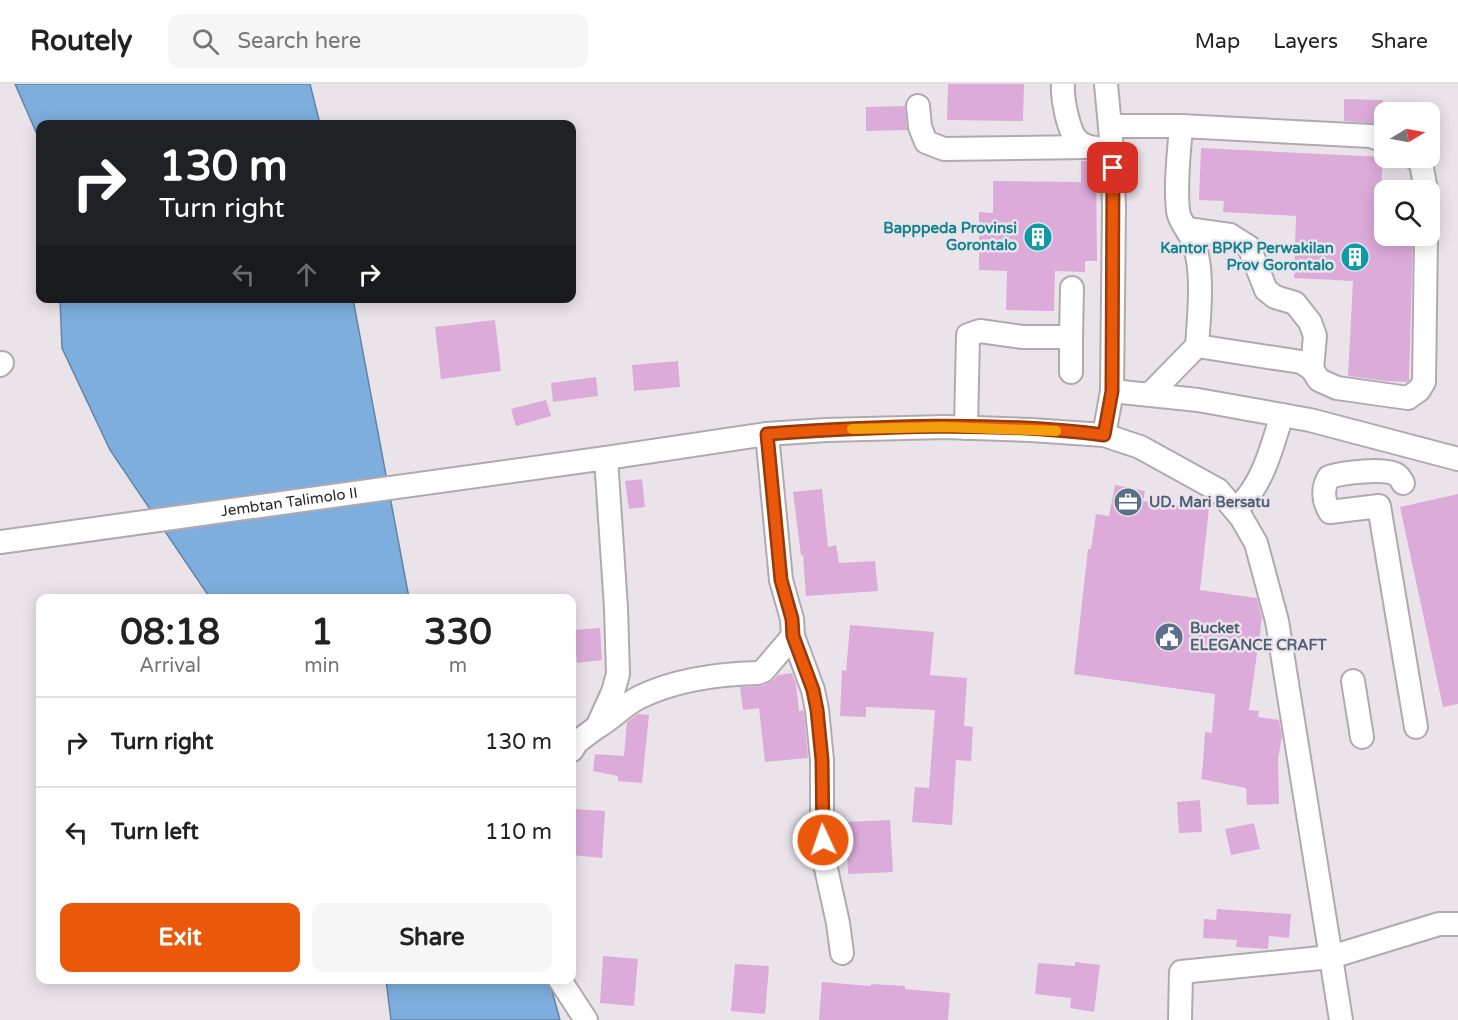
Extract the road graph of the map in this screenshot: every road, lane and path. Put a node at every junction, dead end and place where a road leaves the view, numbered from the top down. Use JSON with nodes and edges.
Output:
{"nodes":[{"id":1,"x":1064,"y":84,"type":"edge"},
{"id":2,"x":1106,"y":84,"type":"edge"},
{"id":3,"x":918,"y":106,"type":"dead end"},
{"id":4,"x":1110,"y":126,"type":"junction"},
{"id":5,"x":1181,"y":126,"type":"junction"},
{"id":6,"x":1374,"y":137,"type":"edge"},
{"id":7,"x":1086,"y":147,"type":"junction"},
{"id":8,"x":1112,"y":149,"type":"junction"},
{"id":9,"x":1187,"y":229,"type":"junction"},
{"id":10,"x":1426,"y":246,"type":"edge"},
{"id":11,"x":1072,"y":288,"type":"dead end"},
{"id":12,"x":1071,"y":337,"type":"junction"},
{"id":13,"x":1197,"y":346,"type":"junction"},
{"id":14,"x":1312,"y":369,"type":"junction"},
{"id":15,"x":1071,"y":372,"type":"dead end"},
{"id":16,"x":1112,"y":391,"type":"junction"},
{"id":17,"x":1150,"y":394,"type":"junction"},
{"id":18,"x":1282,"y":415,"type":"junction"},
{"id":19,"x":966,"y":428,"type":"junction"},
{"id":20,"x":767,"y":434,"type":"junction"},
{"id":21,"x":1104,"y":435,"type":"junction"},
{"id":22,"x":606,"y":458,"type":"junction"},
{"id":23,"x":1458,"y":459,"type":"edge"},
{"id":24,"x":1402,"y":483,"type":"dead end"},
{"id":25,"x":1235,"y":510,"type":"junction"},
{"id":26,"x":0,"y":542,"type":"edge"},
{"id":27,"x":793,"y":636,"type":"junction"},
{"id":28,"x":1353,"y":681,"type":"dead end"},
{"id":29,"x":597,"y":727,"type":"junction"},
{"id":30,"x":1416,"y":728,"type":"dead end"},
{"id":31,"x":1362,"y":737,"type":"dead end"},
{"id":32,"x":576,"y":744,"type":"edge"},
{"id":33,"x":1458,"y":924,"type":"edge"},
{"id":34,"x":842,"y":953,"type":"dead end"},
{"id":35,"x":1331,"y":957,"type":"junction"},
{"id":36,"x":563,"y":984,"type":"edge"},
{"id":37,"x":586,"y":1020,"type":"edge"},
{"id":38,"x":1180,"y":1020,"type":"edge"},
{"id":39,"x":1341,"y":1020,"type":"edge"}],
"edges":[{"from":1,"to":7,"type":"street"},
{"from":2,"to":4,"type":"street"},
{"from":3,"to":7,"type":"street"},
{"from":4,"to":5,"type":"street"},
{"from":4,"to":8,"type":"street"},
{"from":5,"to":6,"type":"street"},
{"from":5,"to":9,"type":"street"},
{"from":7,"to":8,"type":"street"},
{"from":8,"to":16,"type":"street"},
{"from":9,"to":13,"type":"street"},
{"from":9,"to":14,"type":"street"},
{"from":10,"to":14,"type":"street"},
{"from":11,"to":12,"type":"street"},
{"from":12,"to":15,"type":"street"},
{"from":12,"to":19,"type":"street"},
{"from":13,"to":14,"type":"street"},
{"from":13,"to":17,"type":"street"},
{"from":16,"to":17,"type":"street"},
{"from":16,"to":21,"type":"street"},
{"from":17,"to":18,"type":"street"},
{"from":18,"to":23,"type":"street"},
{"from":18,"to":25,"type":"street"},
{"from":19,"to":20,"type":"street","name":"Jembtan Talimolo II"},
{"from":19,"to":21,"type":"street","name":"Jembtan Talimolo II"},
{"from":20,"to":22,"type":"street","name":"Jembtan Talimolo II"},
{"from":20,"to":27,"type":"street"},
{"from":21,"to":25,"type":"street","name":"Jembtan Talimolo II"},
{"from":22,"to":26,"type":"street","name":"Jembtan Talimolo II"},
{"from":22,"to":29,"type":"street"},
{"from":24,"to":30,"type":"street"},
{"from":25,"to":35,"type":"street","name":"Jembtan Talimolo II"},
{"from":27,"to":29,"type":"street"},
{"from":27,"to":34,"type":"street"},
{"from":28,"to":31,"type":"street"},
{"from":29,"to":32,"type":"street"},
{"from":33,"to":35,"type":"street"},
{"from":35,"to":38,"type":"street"},
{"from":35,"to":39,"type":"street","name":"Jembtan Talimolo II"},
{"from":36,"to":37,"type":"street"}]}
